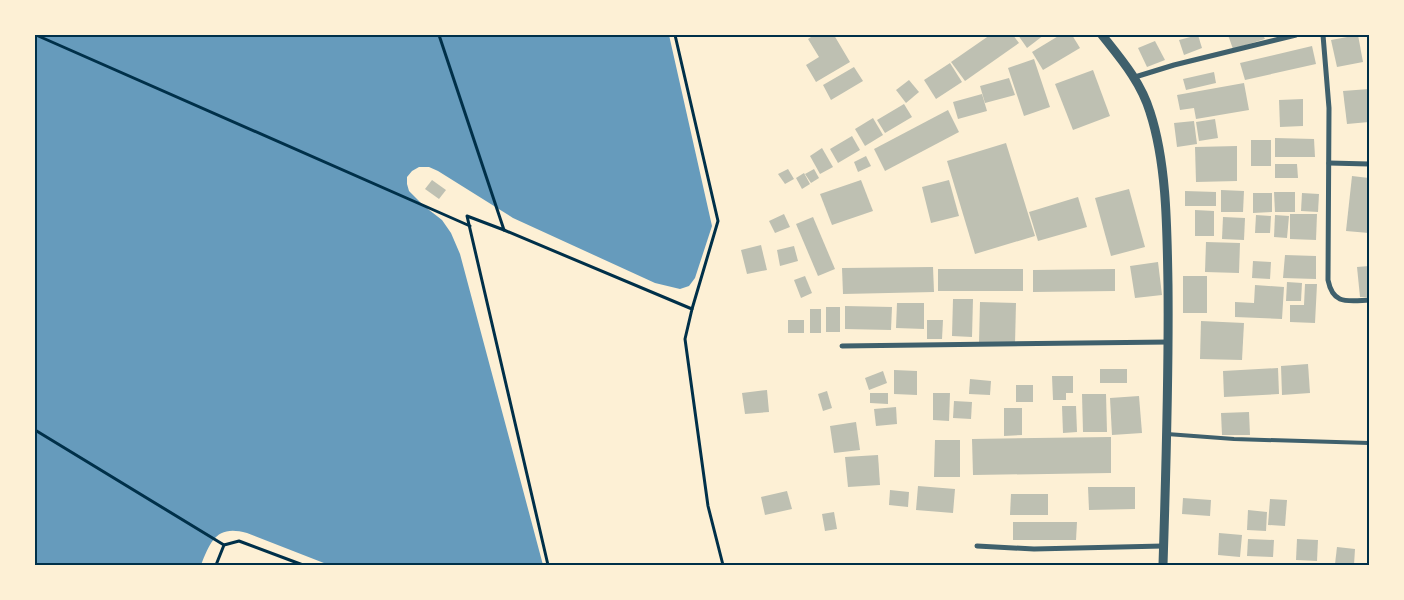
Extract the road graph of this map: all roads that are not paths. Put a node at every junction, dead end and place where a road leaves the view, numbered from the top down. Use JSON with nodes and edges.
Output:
{"nodes":[{"id":1,"x":1102,"y":35,"type":"edge"},
{"id":2,"x":1296,"y":35,"type":"edge"},
{"id":3,"x":1323,"y":35,"type":"edge"},
{"id":4,"x":1134,"y":77,"type":"junction"},
{"id":5,"x":1328,"y":163,"type":"junction"},
{"id":6,"x":1369,"y":164,"type":"edge"},
{"id":7,"x":1369,"y":300,"type":"edge"},
{"id":8,"x":1169,"y":342,"type":"junction"},
{"id":9,"x":842,"y":346,"type":"dead end"},
{"id":10,"x":1167,"y":434,"type":"junction"},
{"id":11,"x":1369,"y":443,"type":"edge"},
{"id":12,"x":977,"y":546,"type":"dead end"},
{"id":13,"x":1163,"y":546,"type":"junction"},
{"id":14,"x":1162,"y":565,"type":"edge"}],
"edges":[{"from":1,"to":4,"type":"street"},
{"from":2,"to":4,"type":"street"},
{"from":3,"to":5,"type":"street"},
{"from":4,"to":8,"type":"street"},
{"from":5,"to":6,"type":"street"},
{"from":5,"to":7,"type":"street"},
{"from":8,"to":9,"type":"street"},
{"from":8,"to":10,"type":"street"},
{"from":10,"to":11,"type":"lane"},
{"from":10,"to":13,"type":"street"},
{"from":12,"to":13,"type":"street"},
{"from":13,"to":14,"type":"street"}]}
